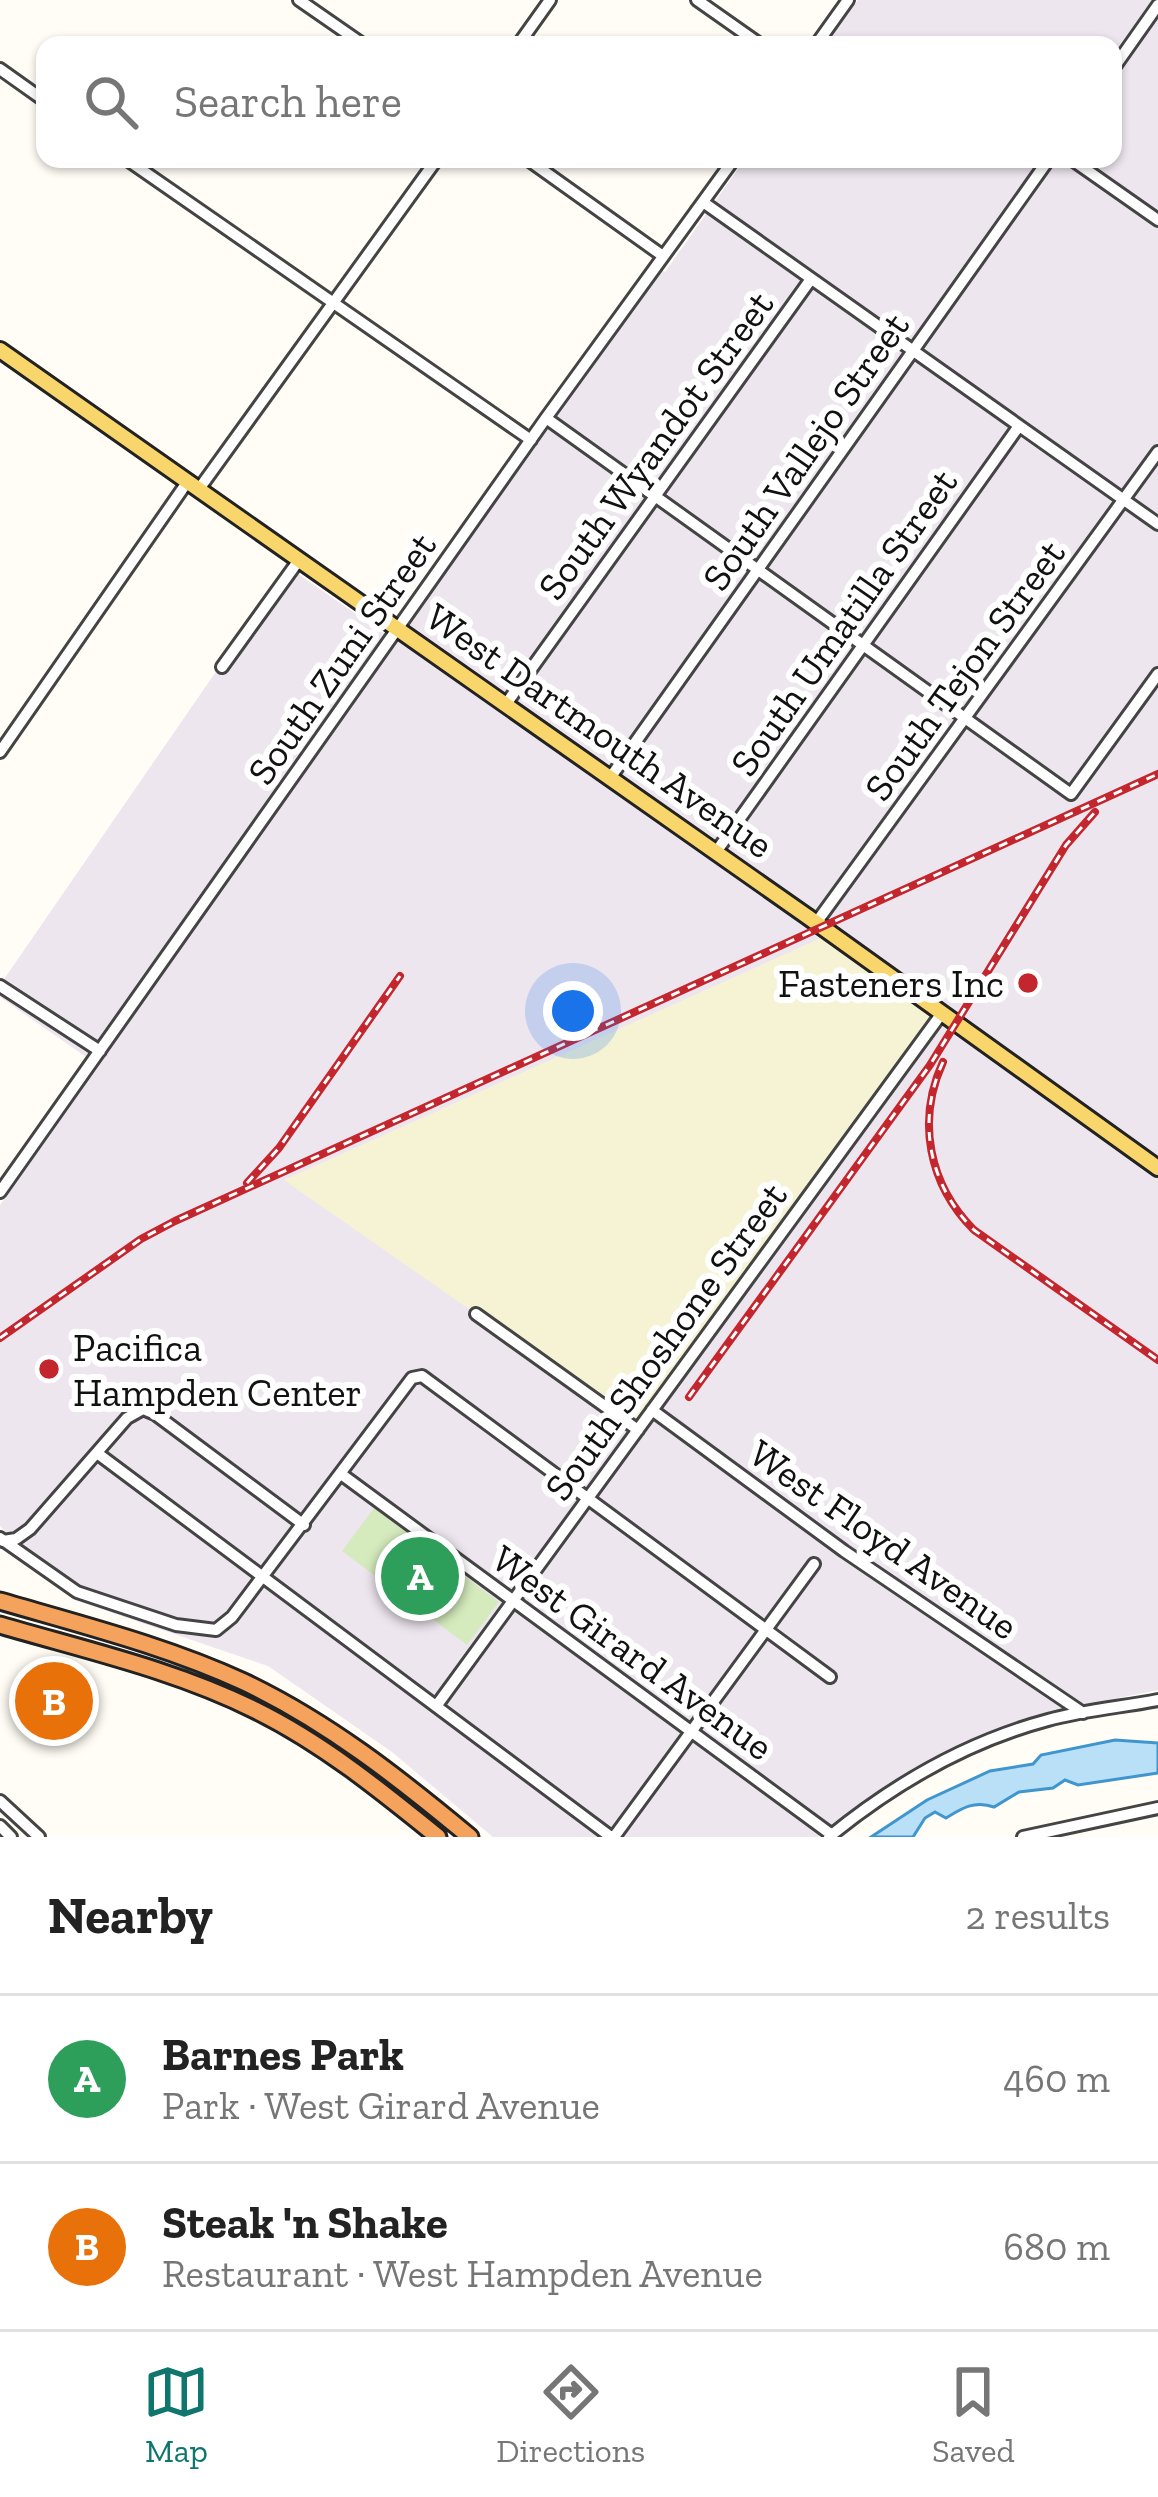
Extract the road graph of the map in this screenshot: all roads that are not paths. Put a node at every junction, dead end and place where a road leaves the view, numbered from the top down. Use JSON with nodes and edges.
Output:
{"nodes":[{"id":1,"x":299,"y":0,"type":"edge"},
{"id":2,"x":550,"y":0,"type":"edge"},
{"id":3,"x":697,"y":0,"type":"edge"},
{"id":4,"x":848,"y":0,"type":"edge"},
{"id":5,"x":1158,"y":5,"type":"edge"},
{"id":6,"x":351,"y":36,"type":"edge"},
{"id":7,"x":524,"y":36,"type":"edge"},
{"id":8,"x":747,"y":36,"type":"edge"},
{"id":9,"x":822,"y":36,"type":"edge"},
{"id":10,"x":1122,"y":56,"type":"edge"},
{"id":11,"x":0,"y":69,"type":"edge"},
{"id":12,"x":36,"y":95,"type":"edge"},
{"id":13,"x":139,"y":168,"type":"edge"},
{"id":14,"x":431,"y":168,"type":"edge"},
{"id":15,"x":540,"y":168,"type":"edge"},
{"id":16,"x":728,"y":168,"type":"edge"},
{"id":17,"x":1043,"y":168,"type":"edge"},
{"id":18,"x":1084,"y":168,"type":"edge"},
{"id":19,"x":703,"y":202,"type":"junction"},
{"id":20,"x":1158,"y":220,"type":"edge"},
{"id":21,"x":663,"y":256,"type":"junction"},
{"id":22,"x":812,"y":279,"type":"junction"},
{"id":23,"x":334,"y":304,"type":"junction"},
{"id":24,"x":0,"y":350,"type":"edge"},
{"id":25,"x":913,"y":351,"type":"junction"},
{"id":26,"x":546,"y":418,"type":"junction"},
{"id":27,"x":1019,"y":426,"type":"junction"},
{"id":28,"x":531,"y":440,"type":"junction"},
{"id":29,"x":1158,"y":452,"type":"edge"},
{"id":30,"x":193,"y":485,"type":"junction"},
{"id":31,"x":655,"y":496,"type":"junction"},
{"id":32,"x":1125,"y":500,"type":"junction"},
{"id":33,"x":1158,"y":524,"type":"edge"},
{"id":34,"x":299,"y":560,"type":"junction"},
{"id":35,"x":758,"y":570,"type":"junction"},
{"id":36,"x":398,"y":628,"type":"junction"},
{"id":37,"x":863,"y":645,"type":"junction"},
{"id":38,"x":222,"y":667,"type":"dead end"},
{"id":39,"x":1158,"y":674,"type":"edge"},
{"id":40,"x":506,"y":704,"type":"junction"},
{"id":41,"x":966,"y":719,"type":"junction"},
{"id":42,"x":0,"y":752,"type":"edge"},
{"id":43,"x":610,"y":778,"type":"junction"},
{"id":44,"x":716,"y":852,"type":"junction"},
{"id":45,"x":816,"y":923,"type":"junction"},
{"id":46,"x":0,"y":986,"type":"edge"},
{"id":47,"x":942,"y":1013,"type":"junction"},
{"id":48,"x":100,"y":1051,"type":"junction"},
{"id":49,"x":1158,"y":1168,"type":"edge"},
{"id":50,"x":0,"y":1192,"type":"edge"},
{"id":51,"x":476,"y":1314,"type":"dead end"},
{"id":52,"x":652,"y":1410,"type":"junction"},
{"id":53,"x":638,"y":1430,"type":"junction"},
{"id":54,"x":97,"y":1453,"type":"junction"},
{"id":55,"x":341,"y":1474,"type":"junction"},
{"id":56,"x":588,"y":1498,"type":"junction"},
{"id":57,"x":304,"y":1525,"type":"junction"},
{"id":58,"x":1,"y":1541,"type":"edge"},
{"id":59,"x":814,"y":1564,"type":"dead end"},
{"id":60,"x":263,"y":1576,"type":"junction"},
{"id":61,"x":0,"y":1601,"type":"edge"},
{"id":62,"x":514,"y":1601,"type":"junction"},
{"id":63,"x":0,"y":1624,"type":"edge"},
{"id":64,"x":766,"y":1630,"type":"junction"},
{"id":65,"x":0,"y":1635,"type":"edge"},
{"id":66,"x":65,"y":1644,"type":"junction"},
{"id":67,"x":830,"y":1677,"type":"dead end"},
{"id":68,"x":1158,"y":1700,"type":"edge"},
{"id":69,"x":437,"y":1705,"type":"junction"},
{"id":70,"x":1083,"y":1713,"type":"junction"},
{"id":71,"x":691,"y":1732,"type":"junction"},
{"id":72,"x":0,"y":1801,"type":"edge"},
{"id":73,"x":1158,"y":1808,"type":"edge"},
{"id":74,"x":0,"y":1826,"type":"edge"},
{"id":75,"x":831,"y":1836,"type":"edge"},
{"id":76,"x":11,"y":1837,"type":"edge"},
{"id":77,"x":38,"y":1837,"type":"edge"},
{"id":78,"x":438,"y":1837,"type":"edge"},
{"id":79,"x":470,"y":1837,"type":"edge"},
{"id":80,"x":612,"y":1837,"type":"edge"},
{"id":81,"x":1023,"y":1837,"type":"edge"}],
"edges":[{"from":1,"to":6,"type":"street"},
{"from":2,"to":7,"type":"street"},
{"from":3,"to":8,"type":"street"},
{"from":4,"to":9,"type":"street"},
{"from":5,"to":10,"type":"street"},
{"from":11,"to":12,"type":"street"},
{"from":13,"to":23,"type":"street"},
{"from":14,"to":23,"type":"street"},
{"from":15,"to":21,"type":"street"},
{"from":16,"to":19,"type":"street","name":"South Zuni Street"},
{"from":17,"to":25,"type":"street","name":"South Vallejo Street"},
{"from":18,"to":20,"type":"street"},
{"from":19,"to":21,"type":"street","name":"South Zuni Street"},
{"from":19,"to":22,"type":"street"},
{"from":21,"to":26,"type":"street","name":"South Zuni Street"},
{"from":22,"to":25,"type":"street"},
{"from":22,"to":31,"type":"street","name":"South Wyandot Street"},
{"from":23,"to":28,"type":"street"},
{"from":23,"to":30,"type":"street"},
{"from":24,"to":30,"type":"main road","name":"West Dartmouth Avenue"},
{"from":25,"to":27,"type":"street"},
{"from":25,"to":35,"type":"street","name":"South Vallejo Street"},
{"from":26,"to":28,"type":"street","name":"South Zuni Street"},
{"from":26,"to":31,"type":"street"},
{"from":27,"to":32,"type":"street"},
{"from":27,"to":37,"type":"street","name":"South Umatilla Street"},
{"from":28,"to":36,"type":"street","name":"South Zuni Street"},
{"from":29,"to":32,"type":"street","name":"South Tejon Street"},
{"from":30,"to":34,"type":"main road","name":"West Dartmouth Avenue"},
{"from":30,"to":42,"type":"street"},
{"from":31,"to":35,"type":"street"},
{"from":31,"to":40,"type":"street","name":"South Wyandot Street"},
{"from":32,"to":33,"type":"street"},
{"from":32,"to":41,"type":"street","name":"South Tejon Street"},
{"from":34,"to":36,"type":"main road","name":"West Dartmouth Avenue"},
{"from":34,"to":38,"type":"street"},
{"from":35,"to":37,"type":"street"},
{"from":35,"to":43,"type":"street","name":"South Vallejo Street"},
{"from":36,"to":40,"type":"main road","name":"West Dartmouth Avenue"},
{"from":36,"to":48,"type":"street","name":"South Zuni Street"},
{"from":37,"to":41,"type":"street"},
{"from":37,"to":44,"type":"street","name":"South Umatilla Street"},
{"from":39,"to":41,"type":"street"},
{"from":40,"to":43,"type":"main road","name":"West Dartmouth Avenue"},
{"from":41,"to":45,"type":"street","name":"South Tejon Street"},
{"from":43,"to":44,"type":"main road","name":"West Dartmouth Avenue"},
{"from":44,"to":45,"type":"main road","name":"West Dartmouth Avenue"},
{"from":45,"to":47,"type":"main road","name":"West Dartmouth Avenue"},
{"from":46,"to":48,"type":"street"},
{"from":47,"to":49,"type":"main road","name":"West Dartmouth Avenue"},
{"from":47,"to":52,"type":"street","name":"South Shoshone Street"},
{"from":48,"to":50,"type":"street","name":"South Zuni Street"},
{"from":51,"to":53,"type":"street"},
{"from":52,"to":53,"type":"street","name":"South Shoshone Street"},
{"from":52,"to":70,"type":"street","name":"West Floyd Avenue"},
{"from":53,"to":56,"type":"street","name":"South Shoshone Street"},
{"from":54,"to":57,"type":"street"},
{"from":54,"to":58,"type":"street"},
{"from":54,"to":60,"type":"street"},
{"from":55,"to":56,"type":"street"},
{"from":55,"to":57,"type":"street"},
{"from":55,"to":62,"type":"street","name":"West Girard Avenue"},
{"from":56,"to":62,"type":"street","name":"South Shoshone Street"},
{"from":56,"to":64,"type":"street"},
{"from":57,"to":60,"type":"street"},
{"from":58,"to":60,"type":"street"},
{"from":59,"to":64,"type":"street"},
{"from":60,"to":69,"type":"street"},
{"from":61,"to":79,"type":"highway"},
{"from":62,"to":69,"type":"street","name":"South Shoshone Street"},
{"from":62,"to":71,"type":"street","name":"West Girard Avenue"},
{"from":63,"to":66,"type":"highway"},
{"from":64,"to":67,"type":"street"},
{"from":64,"to":71,"type":"street"},
{"from":65,"to":66,"type":"highway"},
{"from":66,"to":78,"type":"highway"},
{"from":68,"to":70,"type":"street"},
{"from":69,"to":80,"type":"street"},
{"from":70,"to":75,"type":"street"},
{"from":71,"to":75,"type":"street","name":"West Girard Avenue"},
{"from":71,"to":80,"type":"street"},
{"from":72,"to":77,"type":"street"},
{"from":73,"to":81,"type":"street"},
{"from":74,"to":76,"type":"street"}]}
